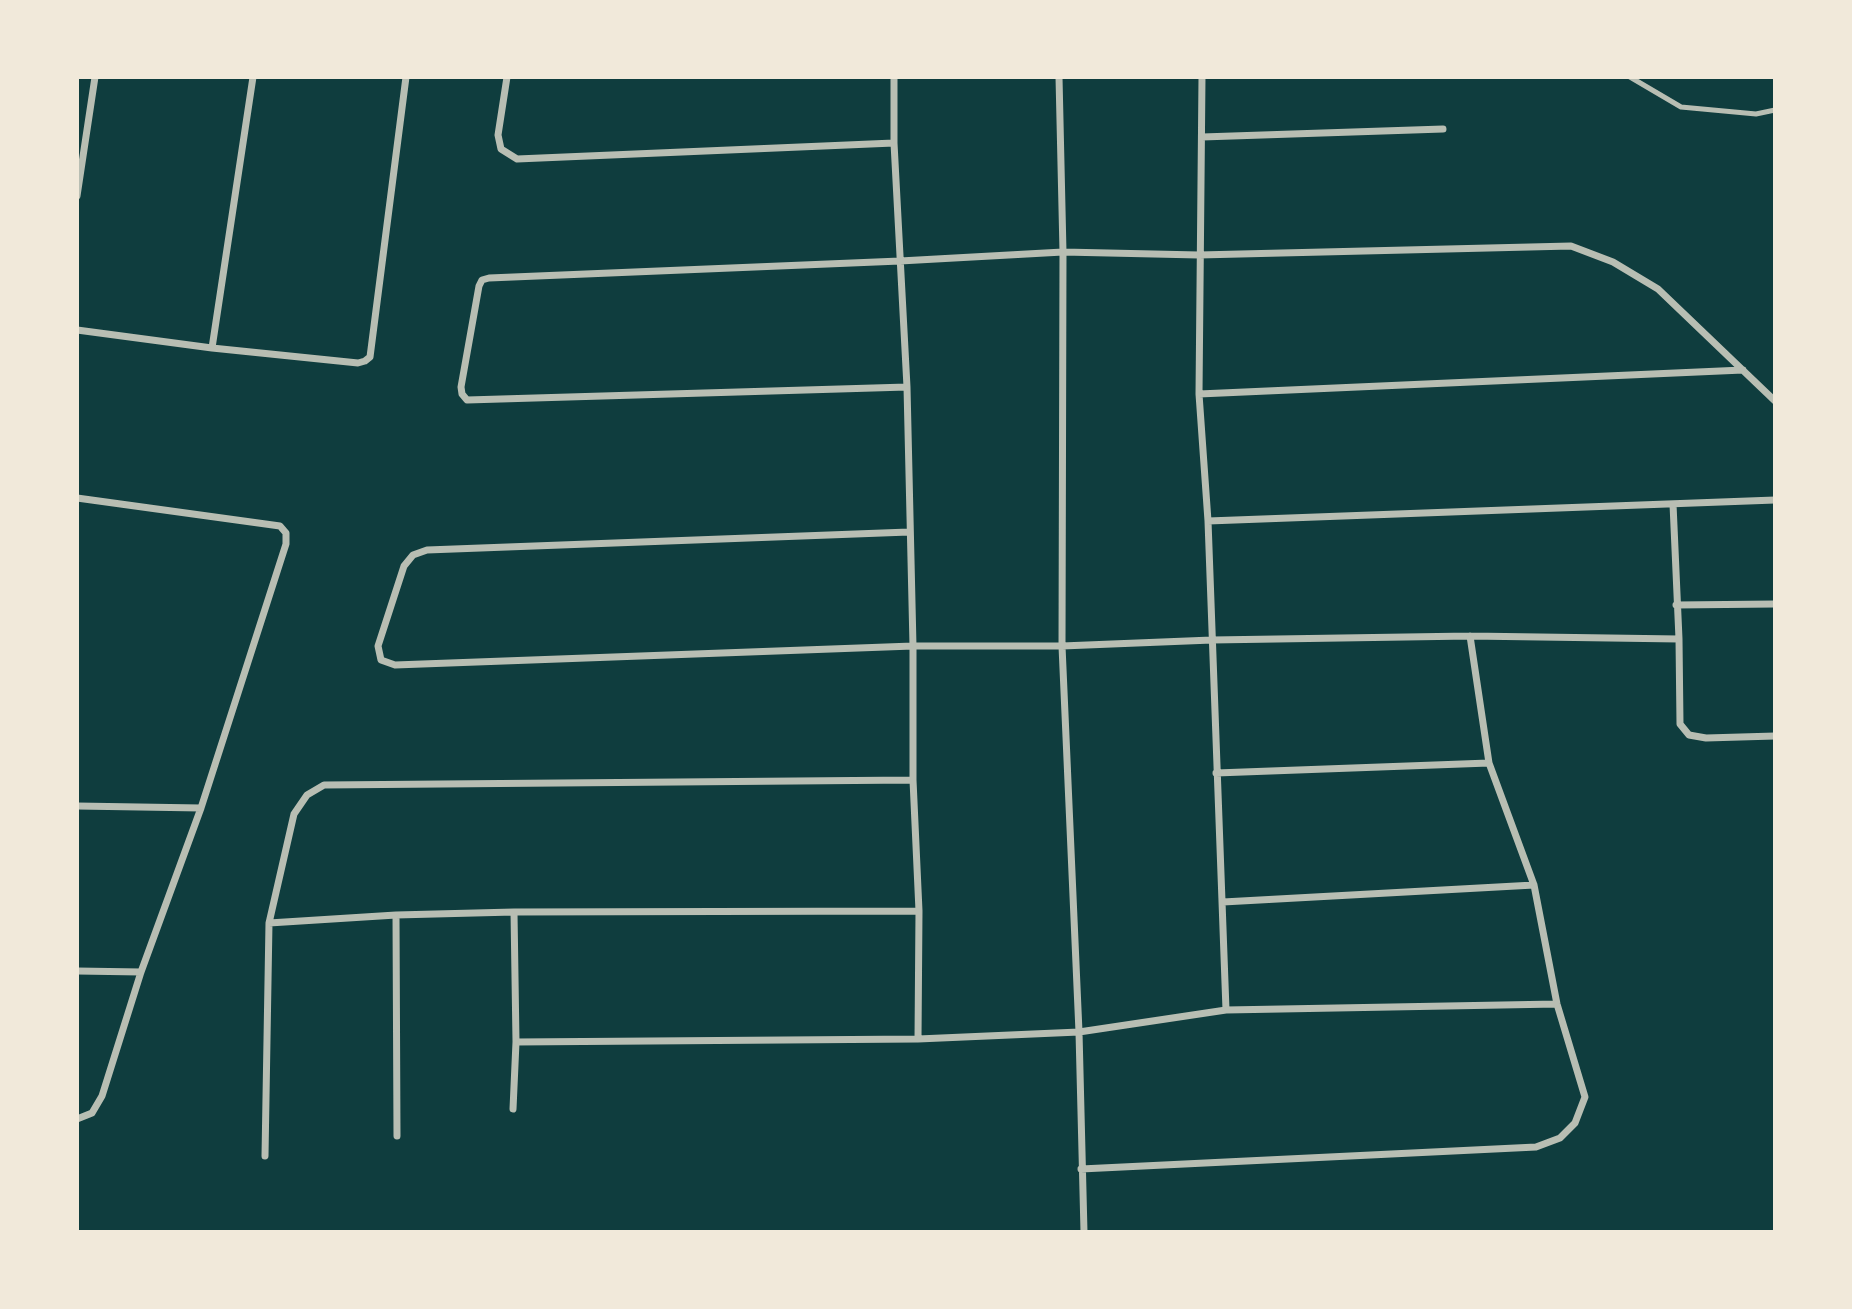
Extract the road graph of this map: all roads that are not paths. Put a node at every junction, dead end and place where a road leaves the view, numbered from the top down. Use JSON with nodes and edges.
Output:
{"nodes":[{"id":1,"x":95,"y":77,"type":"edge"},
{"id":2,"x":253,"y":77,"type":"edge"},
{"id":3,"x":406,"y":77,"type":"edge"},
{"id":4,"x":507,"y":77,"type":"edge"},
{"id":5,"x":894,"y":77,"type":"edge"},
{"id":6,"x":1059,"y":77,"type":"edge"},
{"id":7,"x":1202,"y":77,"type":"edge"},
{"id":8,"x":1630,"y":77,"type":"edge"},
{"id":9,"x":1775,"y":110,"type":"edge"},
{"id":10,"x":1443,"y":129,"type":"dead end"},
{"id":11,"x":1202,"y":137,"type":"junction"},
{"id":12,"x":894,"y":143,"type":"junction"},
{"id":13,"x":79,"y":175,"type":"edge"},
{"id":14,"x":77,"y":196,"type":"edge"},
{"id":15,"x":1063,"y":251,"type":"junction"},
{"id":16,"x":1199,"y":255,"type":"junction"},
{"id":17,"x":900,"y":261,"type":"junction"},
{"id":18,"x":77,"y":330,"type":"edge"},
{"id":19,"x":212,"y":348,"type":"junction"},
{"id":20,"x":1743,"y":370,"type":"junction"},
{"id":21,"x":907,"y":387,"type":"junction"},
{"id":22,"x":1199,"y":394,"type":"junction"},
{"id":23,"x":1775,"y":401,"type":"edge"},
{"id":24,"x":77,"y":498,"type":"edge"},
{"id":25,"x":1775,"y":500,"type":"edge"},
{"id":26,"x":1673,"y":504,"type":"junction"},
{"id":27,"x":1208,"y":521,"type":"junction"},
{"id":28,"x":909,"y":532,"type":"junction"},
{"id":29,"x":1775,"y":604,"type":"edge"},
{"id":30,"x":1676,"y":605,"type":"junction"},
{"id":31,"x":1470,"y":636,"type":"junction"},
{"id":32,"x":1679,"y":639,"type":"junction"},
{"id":33,"x":1212,"y":640,"type":"junction"},
{"id":34,"x":913,"y":646,"type":"junction"},
{"id":35,"x":1062,"y":646,"type":"junction"},
{"id":36,"x":1775,"y":736,"type":"edge"},
{"id":37,"x":1489,"y":763,"type":"junction"},
{"id":38,"x":1216,"y":773,"type":"junction"},
{"id":39,"x":913,"y":780,"type":"junction"},
{"id":40,"x":77,"y":806,"type":"edge"},
{"id":41,"x":201,"y":808,"type":"junction"},
{"id":42,"x":1534,"y":886,"type":"junction"},
{"id":43,"x":1223,"y":902,"type":"junction"},
{"id":44,"x":919,"y":911,"type":"junction"},
{"id":45,"x":514,"y":912,"type":"junction"},
{"id":46,"x":396,"y":915,"type":"junction"},
{"id":47,"x":269,"y":923,"type":"junction"},
{"id":48,"x":77,"y":971,"type":"edge"},
{"id":49,"x":141,"y":972,"type":"junction"},
{"id":50,"x":1557,"y":1004,"type":"junction"},
{"id":51,"x":1226,"y":1010,"type":"junction"},
{"id":52,"x":1079,"y":1032,"type":"junction"},
{"id":53,"x":918,"y":1039,"type":"junction"},
{"id":54,"x":516,"y":1042,"type":"junction"},
{"id":55,"x":513,"y":1109,"type":"dead end"},
{"id":56,"x":77,"y":1119,"type":"edge"},
{"id":57,"x":397,"y":1136,"type":"dead end"},
{"id":58,"x":265,"y":1156,"type":"dead end"},
{"id":59,"x":1081,"y":1168,"type":"junction"},
{"id":60,"x":1084,"y":1232,"type":"edge"}],
"edges":[{"from":1,"to":13,"type":"street"},
{"from":2,"to":19,"type":"street"},
{"from":3,"to":19,"type":"street"},
{"from":4,"to":12,"type":"street"},
{"from":5,"to":12,"type":"street"},
{"from":6,"to":15,"type":"street"},
{"from":7,"to":11,"type":"street"},
{"from":8,"to":9,"type":"lane"},
{"from":10,"to":11,"type":"street"},
{"from":11,"to":16,"type":"street"},
{"from":12,"to":17,"type":"street"},
{"from":13,"to":14,"type":"street"},
{"from":15,"to":16,"type":"street"},
{"from":15,"to":17,"type":"street"},
{"from":15,"to":35,"type":"street"},
{"from":16,"to":20,"type":"street"},
{"from":16,"to":22,"type":"street"},
{"from":17,"to":21,"type":"street"},
{"from":17,"to":21,"type":"street"},
{"from":18,"to":19,"type":"street"},
{"from":20,"to":22,"type":"street"},
{"from":20,"to":23,"type":"street"},
{"from":21,"to":28,"type":"street"},
{"from":22,"to":27,"type":"street"},
{"from":24,"to":41,"type":"street"},
{"from":25,"to":26,"type":"street"},
{"from":26,"to":27,"type":"street"},
{"from":26,"to":30,"type":"street"},
{"from":27,"to":33,"type":"street"},
{"from":28,"to":34,"type":"street"},
{"from":28,"to":34,"type":"street"},
{"from":29,"to":30,"type":"street"},
{"from":30,"to":32,"type":"street"},
{"from":31,"to":32,"type":"street"},
{"from":31,"to":33,"type":"street"},
{"from":31,"to":37,"type":"street"},
{"from":32,"to":36,"type":"street"},
{"from":33,"to":35,"type":"street"},
{"from":33,"to":38,"type":"street"},
{"from":34,"to":35,"type":"street"},
{"from":34,"to":39,"type":"street"},
{"from":35,"to":52,"type":"street"},
{"from":37,"to":38,"type":"street"},
{"from":37,"to":42,"type":"street"},
{"from":38,"to":43,"type":"street"},
{"from":39,"to":44,"type":"street"},
{"from":39,"to":47,"type":"street"},
{"from":40,"to":41,"type":"street"},
{"from":41,"to":49,"type":"street"},
{"from":42,"to":43,"type":"street"},
{"from":42,"to":50,"type":"street"},
{"from":43,"to":51,"type":"street"},
{"from":44,"to":45,"type":"street"},
{"from":44,"to":53,"type":"street"},
{"from":45,"to":46,"type":"street"},
{"from":45,"to":54,"type":"street"},
{"from":46,"to":47,"type":"street"},
{"from":46,"to":57,"type":"street"},
{"from":47,"to":58,"type":"street"},
{"from":48,"to":49,"type":"street"},
{"from":49,"to":56,"type":"street"},
{"from":50,"to":51,"type":"street"},
{"from":50,"to":59,"type":"street"},
{"from":51,"to":52,"type":"street"},
{"from":52,"to":53,"type":"street"},
{"from":52,"to":59,"type":"street"},
{"from":53,"to":54,"type":"street"},
{"from":54,"to":55,"type":"street"},
{"from":59,"to":60,"type":"street"}]}
